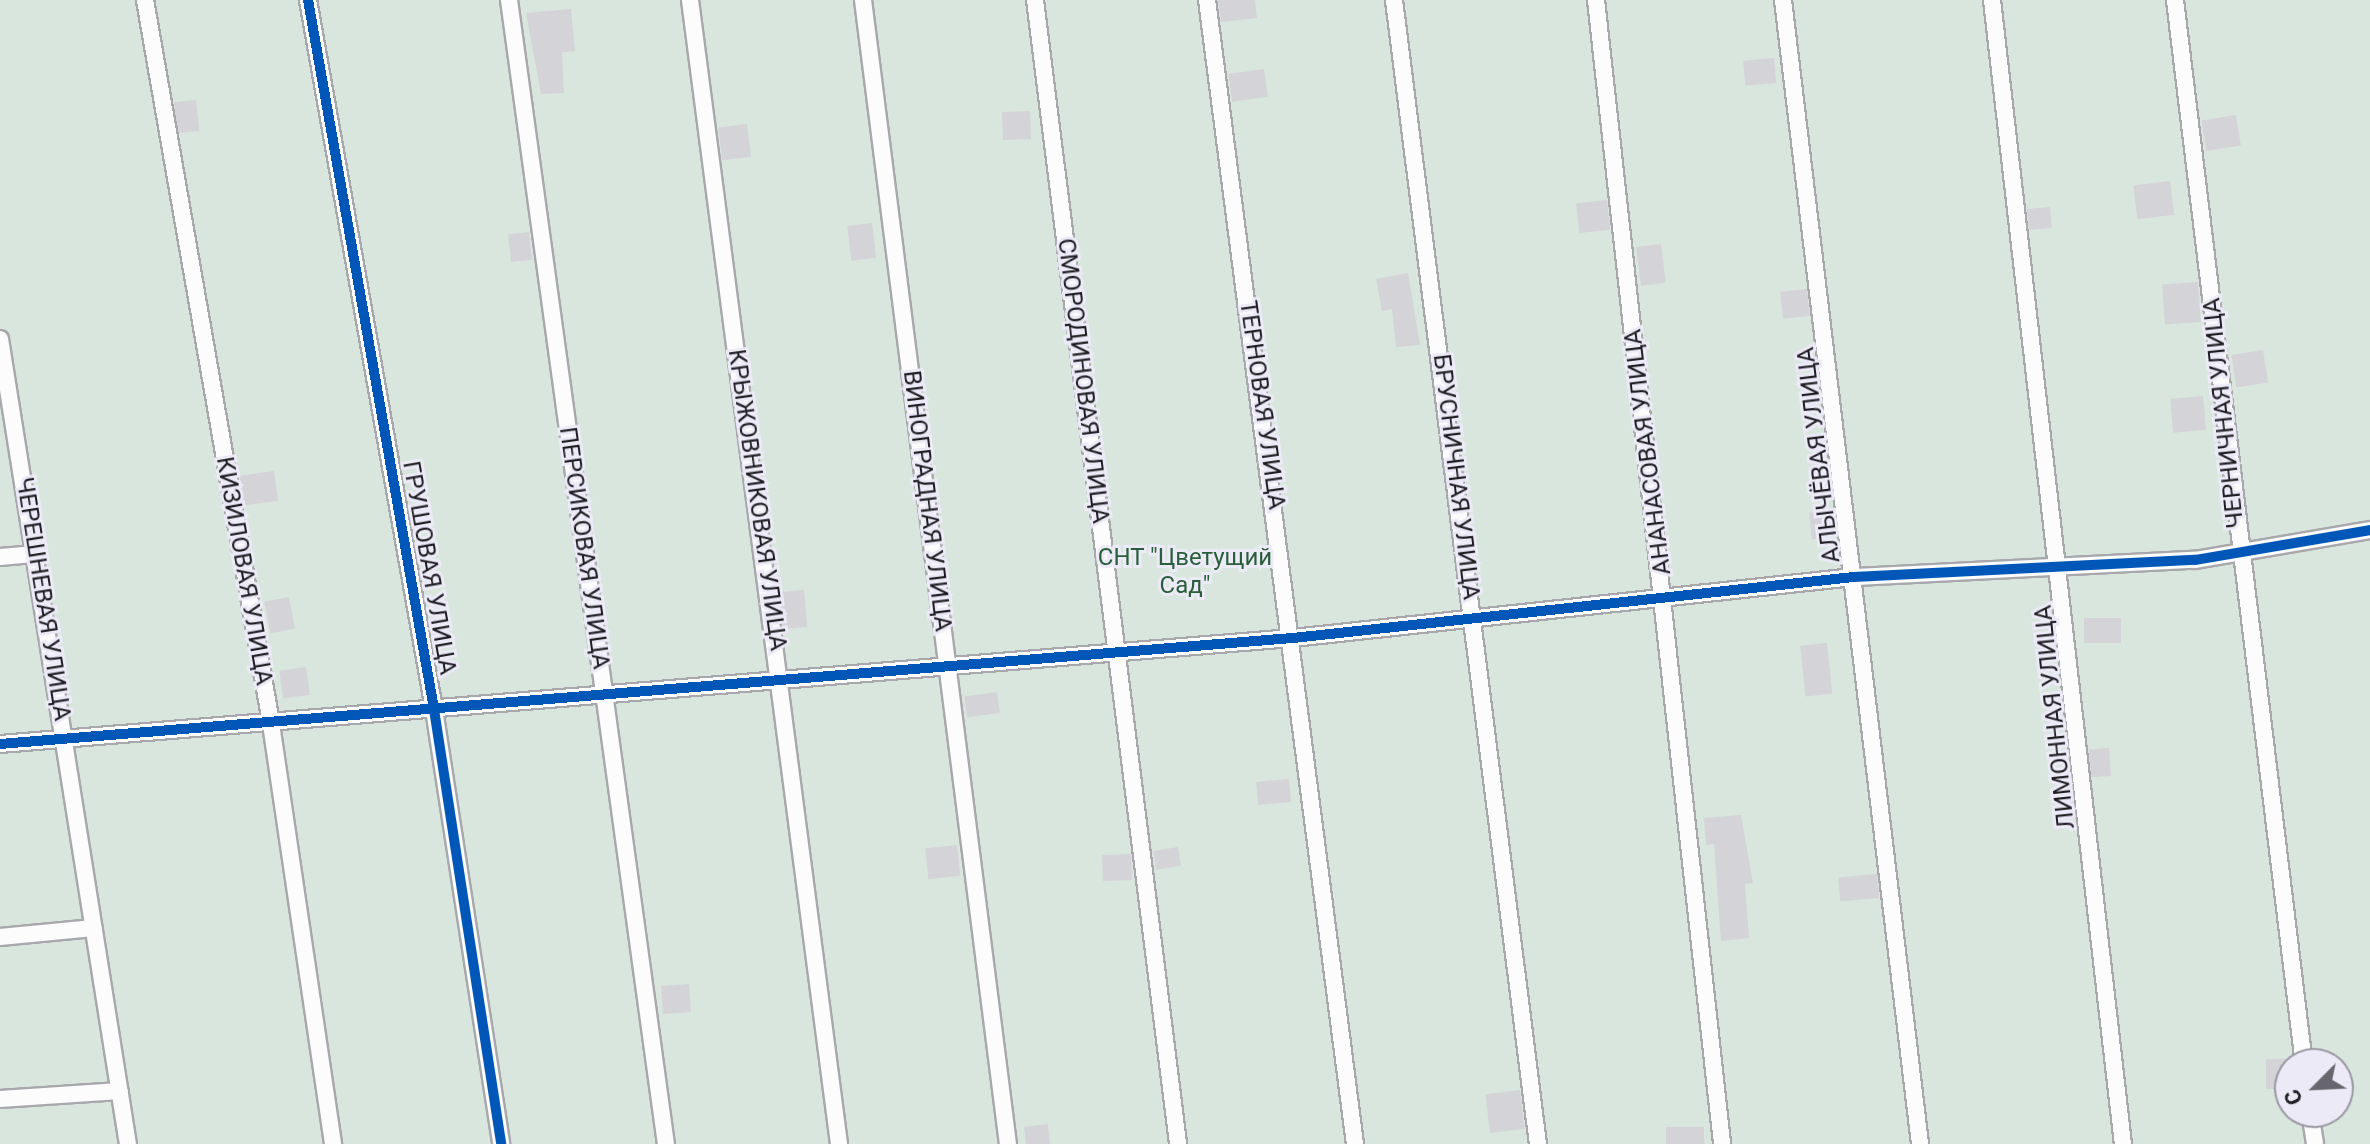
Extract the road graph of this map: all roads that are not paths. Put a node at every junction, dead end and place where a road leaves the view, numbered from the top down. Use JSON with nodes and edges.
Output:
{"nodes":[{"id":1,"x":145,"y":0,"type":"edge"},
{"id":2,"x":308,"y":0,"type":"edge"},
{"id":3,"x":509,"y":0,"type":"edge"},
{"id":4,"x":690,"y":0,"type":"edge"},
{"id":5,"x":863,"y":0,"type":"edge"},
{"id":6,"x":1035,"y":0,"type":"edge"},
{"id":7,"x":1207,"y":0,"type":"edge"},
{"id":8,"x":1394,"y":0,"type":"edge"},
{"id":9,"x":1596,"y":0,"type":"edge"},
{"id":10,"x":1783,"y":0,"type":"edge"},
{"id":11,"x":1992,"y":0,"type":"edge"},
{"id":12,"x":2175,"y":0,"type":"edge"},
{"id":13,"x":0,"y":339,"type":"edge"},
{"id":14,"x":4,"y":386,"type":"edge"},
{"id":15,"x":2370,"y":530,"type":"edge"},
{"id":16,"x":36,"y":554,"type":"junction"},
{"id":17,"x":2239,"y":555,"type":"junction"},
{"id":18,"x":0,"y":557,"type":"edge"},
{"id":19,"x":2058,"y":566,"type":"junction"},
{"id":20,"x":1854,"y":577,"type":"junction"},
{"id":21,"x":1666,"y":602,"type":"junction"},
{"id":22,"x":1475,"y":621,"type":"junction"},
{"id":23,"x":1293,"y":638,"type":"junction"},
{"id":24,"x":1117,"y":651,"type":"junction"},
{"id":25,"x":947,"y":662,"type":"junction"},
{"id":26,"x":781,"y":682,"type":"junction"},
{"id":27,"x":604,"y":699,"type":"junction"},
{"id":28,"x":433,"y":703,"type":"junction"},
{"id":29,"x":270,"y":717,"type":"junction"},
{"id":30,"x":65,"y":737,"type":"junction"},
{"id":31,"x":0,"y":744,"type":"edge"},
{"id":32,"x":94,"y":928,"type":"junction"},
{"id":33,"x":0,"y":937,"type":"edge"},
{"id":34,"x":2302,"y":1048,"type":"edge"},
{"id":35,"x":120,"y":1091,"type":"junction"},
{"id":36,"x":0,"y":1099,"type":"edge"},
{"id":37,"x":128,"y":1144,"type":"edge"},
{"id":38,"x":333,"y":1144,"type":"edge"},
{"id":39,"x":501,"y":1144,"type":"edge"},
{"id":40,"x":666,"y":1144,"type":"edge"},
{"id":41,"x":839,"y":1144,"type":"edge"},
{"id":42,"x":1008,"y":1144,"type":"edge"},
{"id":43,"x":1178,"y":1144,"type":"edge"},
{"id":44,"x":1355,"y":1144,"type":"edge"},
{"id":45,"x":1538,"y":1144,"type":"edge"},
{"id":46,"x":1722,"y":1144,"type":"edge"},
{"id":47,"x":1920,"y":1144,"type":"edge"},
{"id":48,"x":2123,"y":1144,"type":"edge"}],
"edges":[{"from":1,"to":29,"type":"street","name":"КИЗИЛОВАЯ УЛИЦА"},
{"from":2,"to":28,"type":"street","name":"ГРУШОВАЯ УЛИЦА"},
{"from":3,"to":27,"type":"street","name":"ПЕРСИКОВАЯ УЛИЦА"},
{"from":4,"to":26,"type":"street","name":"КРЫЖОВНИКОВАЯ УЛИЦА"},
{"from":5,"to":25,"type":"street","name":"ВИНОГРАДНАЯ УЛИЦА"},
{"from":6,"to":24,"type":"street","name":"СМОРОДИНОВАЯ УЛИЦА"},
{"from":7,"to":23,"type":"street","name":"ТЕРНОВАЯ УЛИЦА"},
{"from":8,"to":22,"type":"street","name":"БРУСНИЧНАЯ УЛИЦА"},
{"from":9,"to":21,"type":"street","name":"АНАНАСОВАЯ УЛИЦА"},
{"from":10,"to":20,"type":"street","name":"АЛЫЧЁВАЯ УЛИЦА"},
{"from":11,"to":19,"type":"street","name":"ЛИМОННАЯ УЛИЦА"},
{"from":12,"to":17,"type":"street","name":"ЧЕРНИЧНАЯ УЛИЦА"},
{"from":13,"to":14,"type":"street","name":"ЧЕРЕШНЕВАЯ УЛИЦА"},
{"from":14,"to":16,"type":"street","name":"ЧЕРЕШНЕВАЯ УЛИЦА"},
{"from":15,"to":17,"type":"street"},
{"from":16,"to":18,"type":"street"},
{"from":16,"to":30,"type":"street","name":"ЧЕРЕШНЕВАЯ УЛИЦА"},
{"from":17,"to":19,"type":"street"},
{"from":17,"to":34,"type":"street","name":"ЧЕРНИЧНАЯ УЛИЦА"},
{"from":19,"to":20,"type":"street"},
{"from":19,"to":48,"type":"street","name":"ЛИМОННАЯ УЛИЦА"},
{"from":20,"to":21,"type":"street"},
{"from":20,"to":47,"type":"street","name":"АЛЫЧЁВАЯ УЛИЦА"},
{"from":21,"to":22,"type":"street"},
{"from":21,"to":46,"type":"street","name":"АНАНАСОВАЯ УЛИЦА"},
{"from":22,"to":23,"type":"street"},
{"from":22,"to":45,"type":"street","name":"БРУСНИЧНАЯ УЛИЦА"},
{"from":23,"to":24,"type":"street"},
{"from":23,"to":44,"type":"street","name":"ТЕРНОВАЯ УЛИЦА"},
{"from":24,"to":25,"type":"street"},
{"from":24,"to":43,"type":"street","name":"СМОРОДИНОВАЯ УЛИЦА"},
{"from":25,"to":26,"type":"street"},
{"from":25,"to":42,"type":"street","name":"ВИНОГРАДНАЯ УЛИЦА"},
{"from":26,"to":27,"type":"street"},
{"from":26,"to":41,"type":"street","name":"КРЫЖОВНИКОВАЯ УЛИЦА"},
{"from":27,"to":28,"type":"street"},
{"from":27,"to":40,"type":"street","name":"ПЕРСИКОВАЯ УЛИЦА"},
{"from":28,"to":29,"type":"street"},
{"from":28,"to":39,"type":"street","name":"ГРУШОВАЯ УЛИЦА"},
{"from":29,"to":30,"type":"street"},
{"from":29,"to":38,"type":"street","name":"КИЗИЛОВАЯ УЛИЦА"},
{"from":30,"to":31,"type":"street"},
{"from":30,"to":32,"type":"street","name":"ЧЕРЕШНЕВАЯ УЛИЦА"},
{"from":32,"to":33,"type":"street"},
{"from":32,"to":35,"type":"street","name":"ЧЕРЕШНЕВАЯ УЛИЦА"},
{"from":35,"to":36,"type":"street"},
{"from":35,"to":37,"type":"street","name":"ЧЕРЕШНЕВАЯ УЛИЦА"}]}
